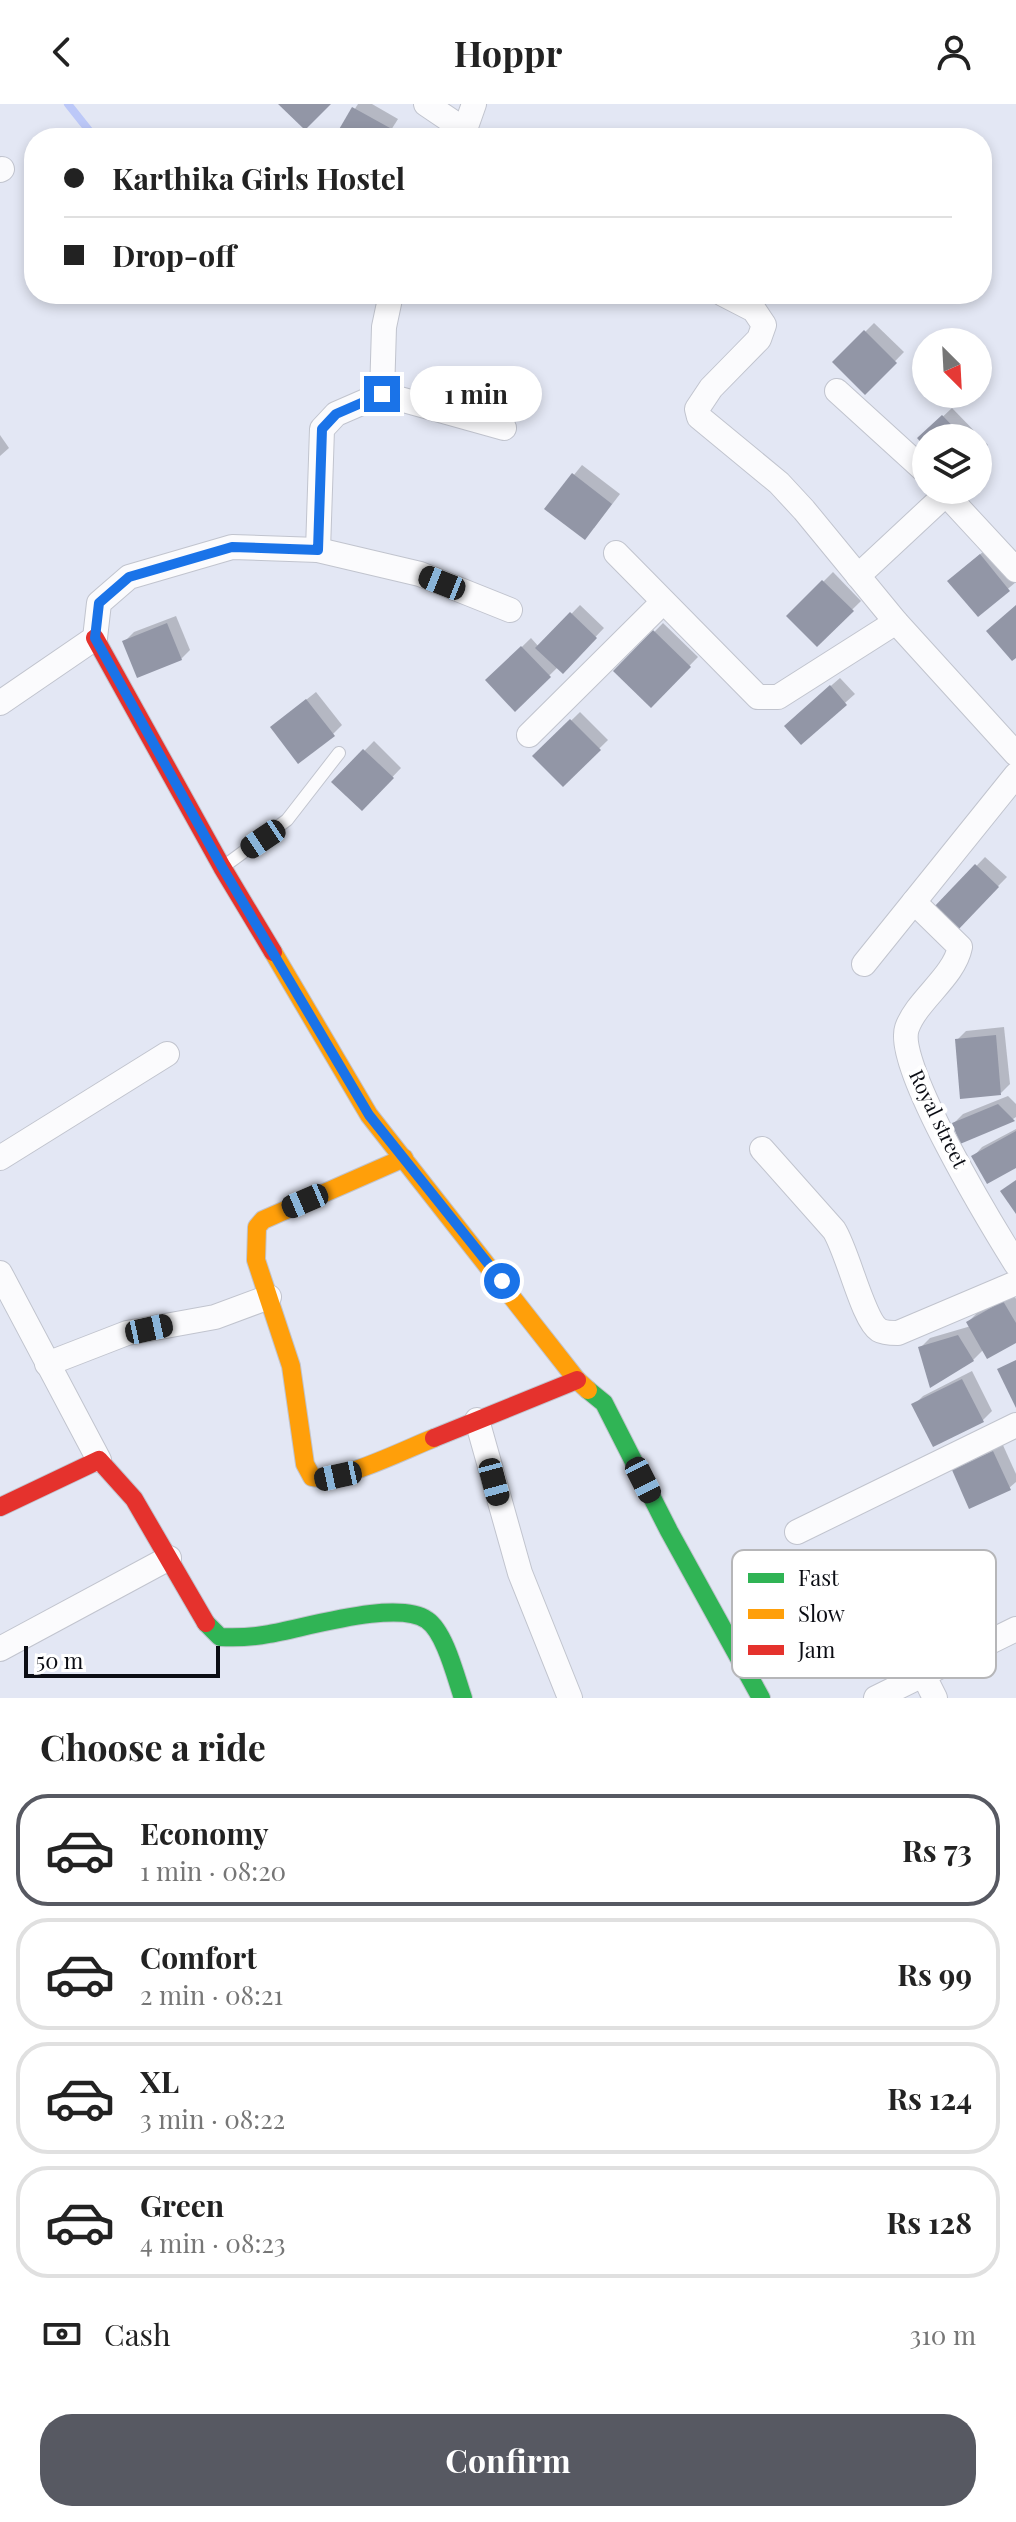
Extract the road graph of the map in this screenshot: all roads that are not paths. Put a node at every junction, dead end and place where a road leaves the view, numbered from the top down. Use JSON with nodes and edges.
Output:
{"nodes":[{"id":1,"x":426,"y":104,"type":"edge"},
{"id":2,"x":474,"y":104,"type":"edge"},
{"id":3,"x":456,"y":128,"type":"edge"},
{"id":4,"x":466,"y":128,"type":"edge"},
{"id":5,"x":389,"y":304,"type":"edge"},
{"id":6,"x":742,"y":304,"type":"edge"},
{"id":7,"x":837,"y":391,"type":"dead end"},
{"id":8,"x":382,"y":394,"type":"junction"},
{"id":9,"x":504,"y":428,"type":"dead end"},
{"id":10,"x":912,"y":459,"type":"edge"},
{"id":11,"x":932,"y":504,"type":"edge"},
{"id":12,"x":955,"y":504,"type":"edge"},
{"id":13,"x":318,"y":550,"type":"junction"},
{"id":14,"x":616,"y":553,"type":"dead end"},
{"id":15,"x":1016,"y":570,"type":"edge"},
{"id":16,"x":858,"y":576,"type":"junction"},
{"id":17,"x":663,"y":602,"type":"junction"},
{"id":18,"x":510,"y":610,"type":"dead end"},
{"id":19,"x":896,"y":622,"type":"junction"},
{"id":20,"x":95,"y":638,"type":"junction"},
{"id":21,"x":0,"y":703,"type":"edge"},
{"id":22,"x":529,"y":735,"type":"dead end"},
{"id":23,"x":339,"y":753,"type":"dead end"},
{"id":24,"x":1016,"y":754,"type":"edge"},
{"id":25,"x":1016,"y":775,"type":"edge"},
{"id":26,"x":222,"y":867,"type":"junction"},
{"id":27,"x":914,"y":902,"type":"junction"},
{"id":28,"x":864,"y":964,"type":"dead end"},
{"id":29,"x":167,"y":1054,"type":"dead end"},
{"id":30,"x":762,"y":1149,"type":"dead end"},
{"id":31,"x":0,"y":1158,"type":"edge"},
{"id":32,"x":404,"y":1158,"type":"junction"},
{"id":33,"x":1016,"y":1264,"type":"edge"},
{"id":34,"x":0,"y":1273,"type":"edge"},
{"id":35,"x":1016,"y":1283,"type":"edge"},
{"id":36,"x":269,"y":1297,"type":"junction"},
{"id":37,"x":47,"y":1364,"type":"junction"},
{"id":38,"x":577,"y":1380,"type":"junction"},
{"id":39,"x":477,"y":1420,"type":"junction"},
{"id":40,"x":1016,"y":1425,"type":"edge"},
{"id":41,"x":99,"y":1460,"type":"junction"},
{"id":42,"x":0,"y":1507,"type":"edge"},
{"id":43,"x":797,"y":1532,"type":"dead end"},
{"id":44,"x":169,"y":1558,"type":"junction"},
{"id":45,"x":1016,"y":1629,"type":"edge"},
{"id":46,"x":996,"y":1639,"type":"edge"},
{"id":47,"x":732,"y":1645,"type":"edge"},
{"id":48,"x":0,"y":1649,"type":"edge"},
{"id":49,"x":750,"y":1678,"type":"edge"},
{"id":50,"x":920,"y":1678,"type":"edge"},
{"id":51,"x":925,"y":1678,"type":"edge"},
{"id":52,"x":463,"y":1698,"type":"edge"},
{"id":53,"x":570,"y":1698,"type":"edge"},
{"id":54,"x":761,"y":1698,"type":"edge"},
{"id":55,"x":876,"y":1698,"type":"edge"},
{"id":56,"x":935,"y":1698,"type":"edge"}],
"edges":[{"from":1,"to":3,"type":"street"},
{"from":2,"to":4,"type":"street"},
{"from":5,"to":8,"type":"street"},
{"from":6,"to":16,"type":"street"},
{"from":7,"to":10,"type":"street"},
{"from":8,"to":9,"type":"street"},
{"from":8,"to":13,"type":"street"},
{"from":11,"to":16,"type":"street"},
{"from":12,"to":15,"type":"street"},
{"from":13,"to":18,"type":"street"},
{"from":13,"to":20,"type":"street"},
{"from":14,"to":17,"type":"street"},
{"from":16,"to":19,"type":"street"},
{"from":17,"to":19,"type":"street"},
{"from":17,"to":22,"type":"street"},
{"from":19,"to":24,"type":"street"},
{"from":20,"to":21,"type":"street"},
{"from":20,"to":26,"type":"street"},
{"from":23,"to":26,"type":"lane"},
{"from":25,"to":27,"type":"street"},
{"from":26,"to":32,"type":"street"},
{"from":27,"to":28,"type":"street"},
{"from":27,"to":33,"type":"street","name":"Royal street"},
{"from":29,"to":31,"type":"street"},
{"from":30,"to":35,"type":"street"},
{"from":32,"to":36,"type":"street"},
{"from":32,"to":38,"type":"street"},
{"from":34,"to":37,"type":"street"},
{"from":36,"to":37,"type":"street"},
{"from":36,"to":39,"type":"street"},
{"from":37,"to":41,"type":"street"},
{"from":38,"to":39,"type":"street"},
{"from":38,"to":47,"type":"street"},
{"from":39,"to":53,"type":"street"},
{"from":40,"to":43,"type":"street"},
{"from":41,"to":42,"type":"street"},
{"from":41,"to":44,"type":"street"},
{"from":44,"to":48,"type":"street"},
{"from":44,"to":52,"type":"street"},
{"from":45,"to":46,"type":"street"},
{"from":49,"to":54,"type":"street"},
{"from":50,"to":55,"type":"street"},
{"from":51,"to":56,"type":"street"}]}
